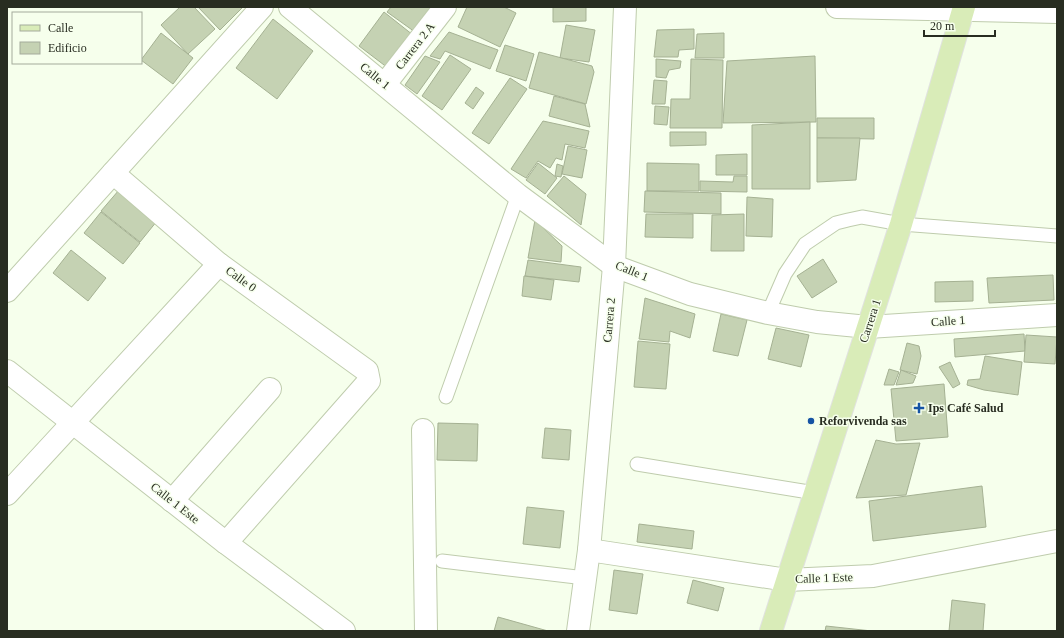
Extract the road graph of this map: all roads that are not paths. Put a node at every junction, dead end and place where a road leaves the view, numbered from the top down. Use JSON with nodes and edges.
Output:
{"nodes":[{"id":1,"x":262,"y":7,"type":"edge"},
{"id":2,"x":290,"y":7,"type":"edge"},
{"id":3,"x":445,"y":7,"type":"edge"},
{"id":4,"x":625,"y":7,"type":"edge"},
{"id":5,"x":837,"y":7,"type":"edge"},
{"id":6,"x":964,"y":8,"type":"edge"},
{"id":7,"x":1057,"y":12,"type":"edge"},
{"id":8,"x":385,"y":84,"type":"junction"},
{"id":9,"x":113,"y":173,"type":"junction"},
{"id":10,"x":518,"y":195,"type":"junction"},
{"id":11,"x":901,"y":224,"type":"junction"},
{"id":12,"x":1057,"y":236,"type":"edge"},
{"id":13,"x":219,"y":264,"type":"junction"},
{"id":14,"x":614,"y":266,"type":"junction"},
{"id":15,"x":7,"y":291,"type":"edge"},
{"id":16,"x":768,"y":314,"type":"junction"},
{"id":17,"x":1057,"y":315,"type":"edge"},
{"id":18,"x":868,"y":327,"type":"junction"},
{"id":19,"x":7,"y":371,"type":"edge"},
{"id":20,"x":270,"y":389,"type":"dead end"},
{"id":21,"x":446,"y":397,"type":"dead end"},
{"id":22,"x":74,"y":423,"type":"junction"},
{"id":23,"x":423,"y":430,"type":"dead end"},
{"id":24,"x":637,"y":464,"type":"dead end"},
{"id":25,"x":7,"y":494,"type":"edge"},
{"id":26,"x":815,"y":494,"type":"junction"},
{"id":27,"x":172,"y":501,"type":"junction"},
{"id":28,"x":1057,"y":541,"type":"edge"},
{"id":29,"x":226,"y":543,"type":"junction"},
{"id":30,"x":589,"y":550,"type":"junction"},
{"id":31,"x":442,"y":561,"type":"dead end"},
{"id":32,"x":585,"y":578,"type":"junction"},
{"id":33,"x":787,"y":580,"type":"junction"},
{"id":34,"x":344,"y":631,"type":"edge"},
{"id":35,"x":426,"y":631,"type":"edge"},
{"id":36,"x":578,"y":631,"type":"edge"},
{"id":37,"x":771,"y":631,"type":"edge"}],
"edges":[{"from":1,"to":9,"type":"street"},
{"from":2,"to":8,"type":"street","name":"Calle 1"},
{"from":3,"to":8,"type":"street","name":"Carrera 2 A"},
{"from":4,"to":14,"type":"street","name":"Carrera 2"},
{"from":5,"to":6,"type":"street"},
{"from":6,"to":7,"type":"street"},
{"from":6,"to":11,"type":"main road","name":"Carrera 1"},
{"from":8,"to":10,"type":"street","name":"Calle 1"},
{"from":9,"to":13,"type":"street","name":"Calle 0"},
{"from":9,"to":15,"type":"street"},
{"from":10,"to":14,"type":"street","name":"Calle 1"},
{"from":10,"to":21,"type":"lane"},
{"from":11,"to":12,"type":"lane"},
{"from":11,"to":16,"type":"lane"},
{"from":11,"to":18,"type":"main road","name":"Carrera 1"},
{"from":13,"to":22,"type":"street"},
{"from":13,"to":29,"type":"street","name":"Calle 0"},
{"from":14,"to":16,"type":"street","name":"Calle 1"},
{"from":14,"to":30,"type":"street","name":"Carrera 2"},
{"from":16,"to":18,"type":"street","name":"Calle 1"},
{"from":17,"to":18,"type":"street","name":"Calle 1"},
{"from":18,"to":26,"type":"main road","name":"Carrera 1"},
{"from":19,"to":22,"type":"street","name":"Calle 1 Este"},
{"from":20,"to":27,"type":"street"},
{"from":22,"to":25,"type":"street"},
{"from":22,"to":27,"type":"street","name":"Calle 1 Este"},
{"from":23,"to":35,"type":"street"},
{"from":24,"to":26,"type":"lane"},
{"from":26,"to":33,"type":"main road","name":"Carrera 1"},
{"from":27,"to":29,"type":"street","name":"Calle 1 Este"},
{"from":28,"to":33,"type":"street","name":"Calle 1 Este"},
{"from":29,"to":34,"type":"street","name":"Calle 1 Este"},
{"from":30,"to":32,"type":"street","name":"Carrera 2"},
{"from":30,"to":33,"type":"street","name":"Calle 1 Este"},
{"from":31,"to":32,"type":"lane"},
{"from":32,"to":36,"type":"street","name":"Carrera 2"},
{"from":33,"to":37,"type":"main road","name":"Carrera 1"}]}
